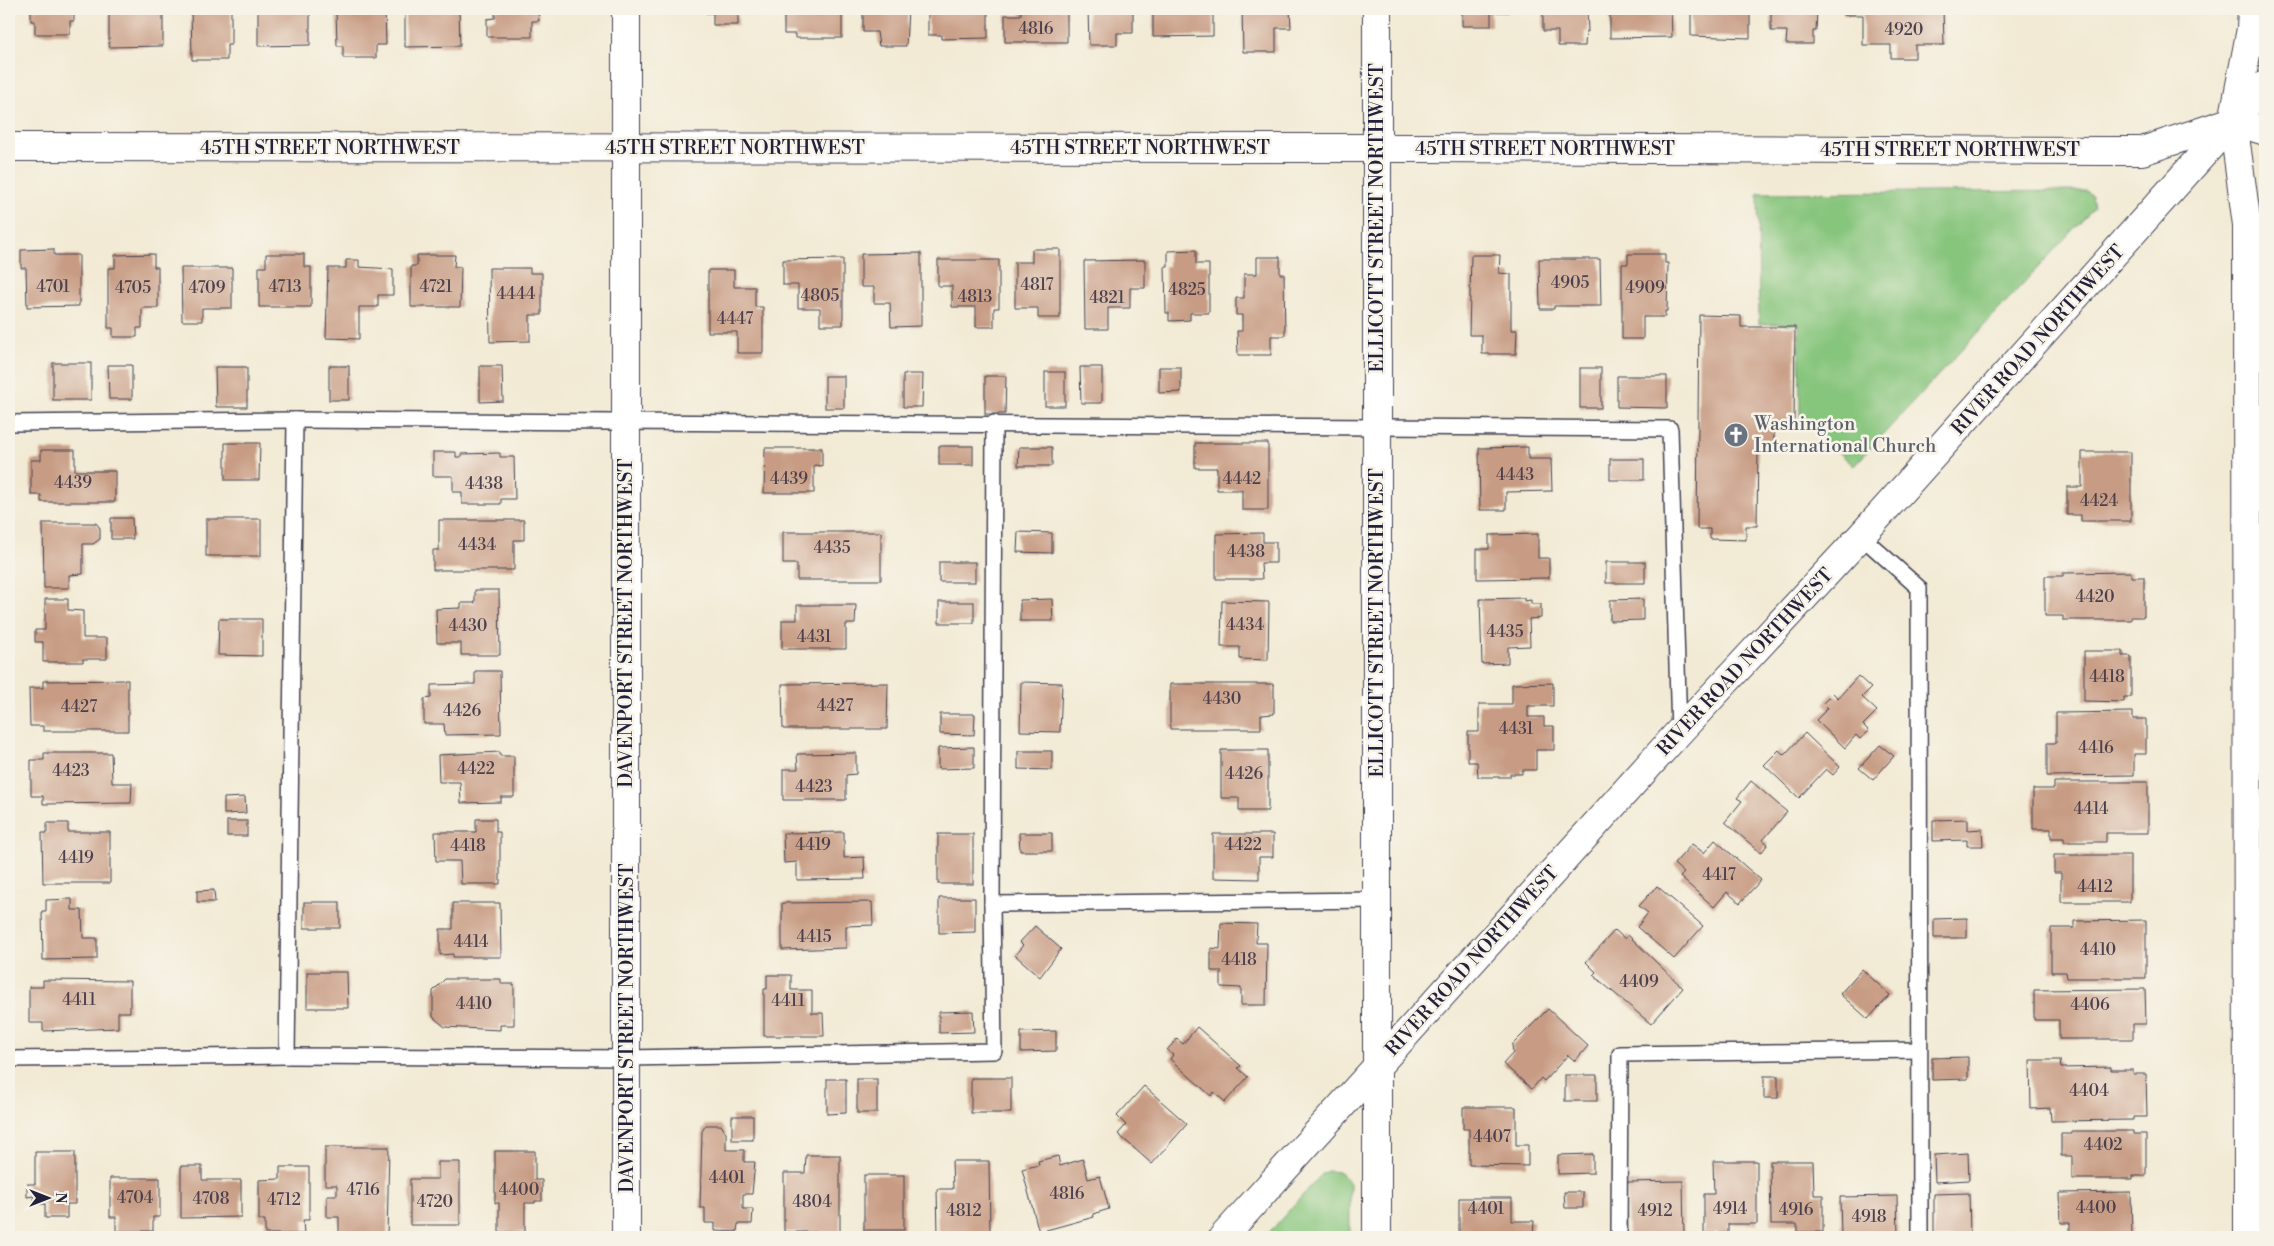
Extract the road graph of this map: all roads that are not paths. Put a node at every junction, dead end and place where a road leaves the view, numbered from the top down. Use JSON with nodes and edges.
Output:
{"nodes":[{"id":1,"x":626,"y":9,"type":"edge"},
{"id":2,"x":1377,"y":9,"type":"edge"},
{"id":3,"x":2252,"y":9,"type":"edge"},
{"id":4,"x":2265,"y":85,"type":"edge"},
{"id":5,"x":2233,"y":121,"type":"junction"},
{"id":6,"x":2265,"y":131,"type":"edge"},
{"id":7,"x":9,"y":147,"type":"edge"},
{"id":8,"x":626,"y":148,"type":"junction"},
{"id":9,"x":1377,"y":148,"type":"junction"},
{"id":10,"x":295,"y":420,"type":"junction"},
{"id":11,"x":9,"y":423,"type":"edge"},
{"id":12,"x":625,"y":423,"type":"junction"},
{"id":13,"x":994,"y":423,"type":"junction"},
{"id":14,"x":1377,"y":426,"type":"junction"},
{"id":15,"x":1861,"y":536,"type":"junction"},
{"id":16,"x":1679,"y":732,"type":"junction"},
{"id":17,"x":1376,"y":900,"type":"junction"},
{"id":18,"x":992,"y":904,"type":"junction"},
{"id":19,"x":1918,"y":1050,"type":"junction"},
{"id":20,"x":287,"y":1056,"type":"junction"},
{"id":21,"x":628,"y":1058,"type":"junction"},
{"id":22,"x":9,"y":1059,"type":"edge"},
{"id":23,"x":1376,"y":1068,"type":"junction"},
{"id":24,"x":626,"y":1237,"type":"edge"},
{"id":25,"x":1224,"y":1237,"type":"edge"},
{"id":26,"x":1377,"y":1237,"type":"edge"},
{"id":27,"x":1619,"y":1237,"type":"edge"},
{"id":28,"x":1920,"y":1237,"type":"edge"},
{"id":29,"x":2248,"y":1237,"type":"edge"}],
"edges":[{"from":1,"to":8,"type":"street","name":"DAVENPORT STREET NORTHWEST"},
{"from":2,"to":9,"type":"street","name":"ELLICOTT STREET NORTHWEST"},
{"from":3,"to":5,"type":"street"},
{"from":4,"to":5,"type":"street","name":"RIVER ROAD NORTHWEST"},
{"from":5,"to":6,"type":"street"},
{"from":5,"to":9,"type":"street","name":"45TH STREET NORTHWEST"},
{"from":5,"to":15,"type":"street","name":"RIVER ROAD NORTHWEST"},
{"from":5,"to":29,"type":"street"},
{"from":7,"to":8,"type":"street","name":"45TH STREET NORTHWEST"},
{"from":8,"to":9,"type":"street","name":"45TH STREET NORTHWEST"},
{"from":8,"to":12,"type":"street","name":"DAVENPORT STREET NORTHWEST"},
{"from":9,"to":14,"type":"street","name":"ELLICOTT STREET NORTHWEST"},
{"from":10,"to":11,"type":"lane"},
{"from":10,"to":12,"type":"lane"},
{"from":10,"to":20,"type":"lane"},
{"from":12,"to":13,"type":"lane"},
{"from":12,"to":21,"type":"street","name":"DAVENPORT STREET NORTHWEST"},
{"from":13,"to":14,"type":"lane"},
{"from":13,"to":18,"type":"lane"},
{"from":14,"to":16,"type":"lane"},
{"from":14,"to":17,"type":"street","name":"ELLICOTT STREET NORTHWEST"},
{"from":15,"to":16,"type":"street","name":"RIVER ROAD NORTHWEST"},
{"from":15,"to":19,"type":"lane"},
{"from":16,"to":23,"type":"street","name":"RIVER ROAD NORTHWEST"},
{"from":17,"to":18,"type":"lane"},
{"from":17,"to":23,"type":"street","name":"ELLICOTT STREET NORTHWEST"},
{"from":18,"to":21,"type":"lane"},
{"from":19,"to":27,"type":"lane"},
{"from":19,"to":28,"type":"lane"},
{"from":20,"to":21,"type":"lane"},
{"from":20,"to":22,"type":"lane"},
{"from":21,"to":24,"type":"street","name":"DAVENPORT STREET NORTHWEST"},
{"from":23,"to":25,"type":"street","name":"RIVER ROAD NORTHWEST"},
{"from":23,"to":26,"type":"street","name":"ELLICOTT STREET NORTHWEST"}]}
